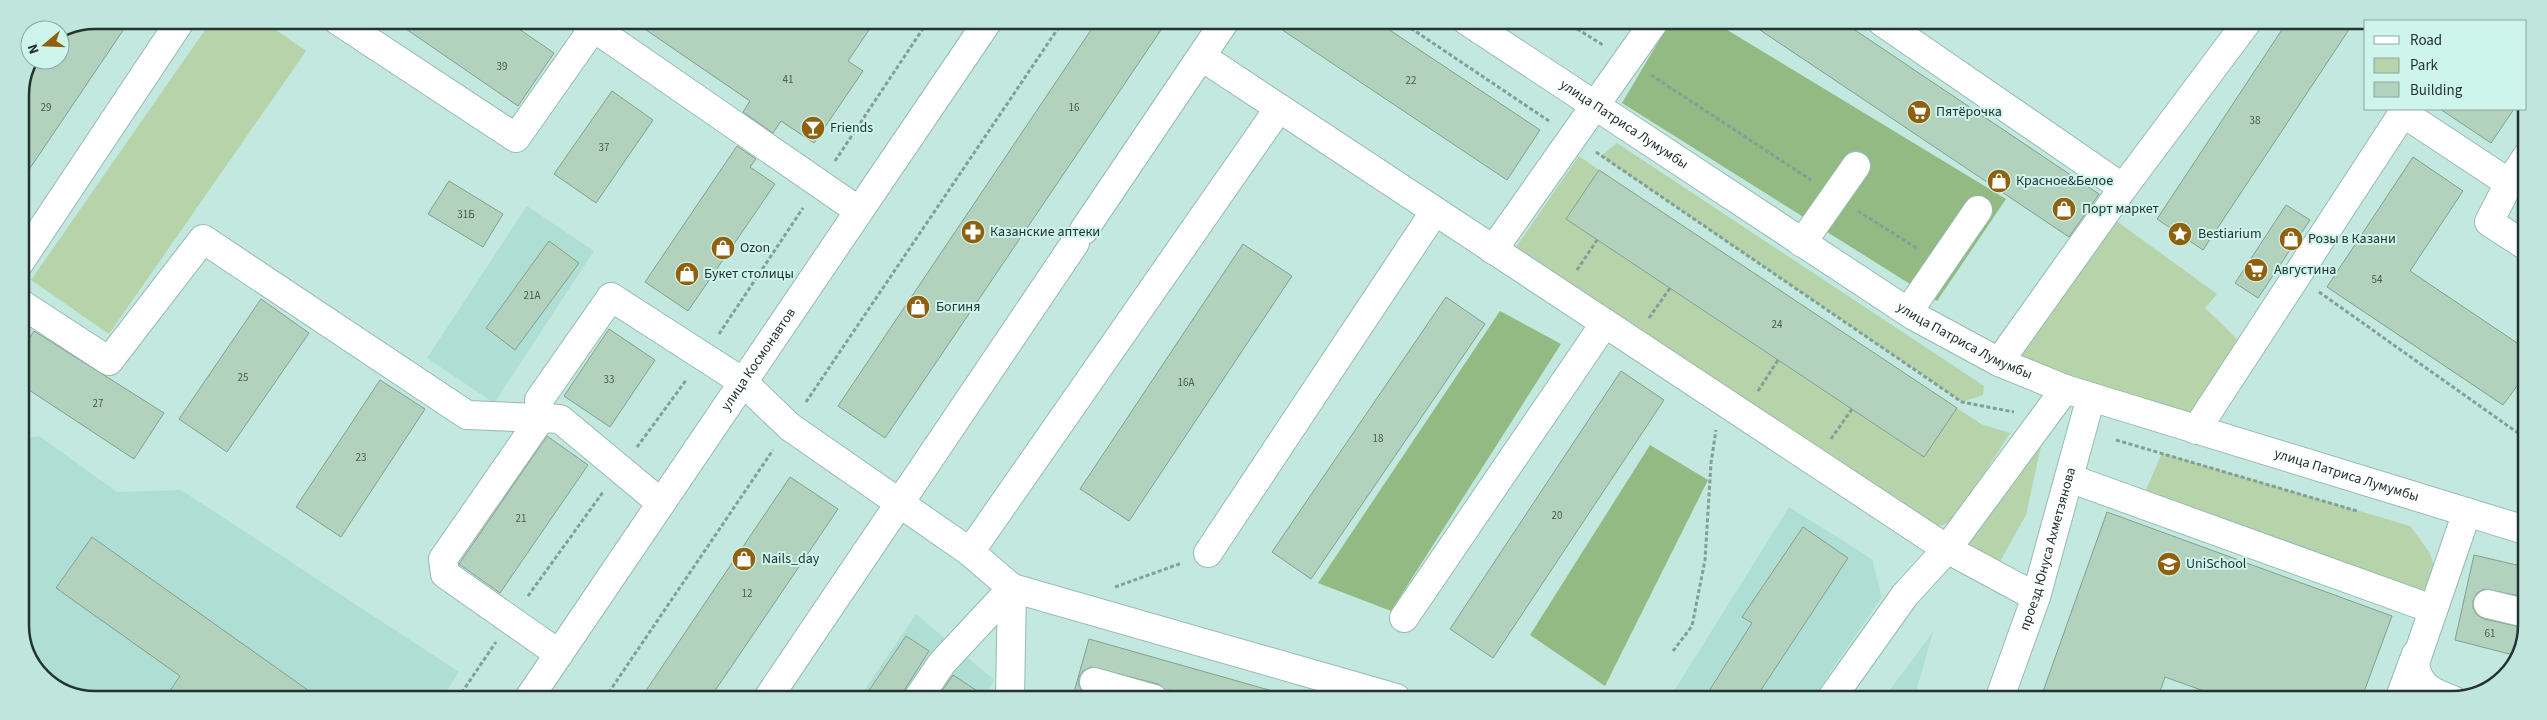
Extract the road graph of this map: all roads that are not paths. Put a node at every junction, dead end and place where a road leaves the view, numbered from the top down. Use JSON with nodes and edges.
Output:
{"nodes":[{"id":1,"x":175,"y":29,"type":"edge"},
{"id":2,"x":351,"y":29,"type":"edge"},
{"id":3,"x":586,"y":29,"type":"edge"},
{"id":4,"x":596,"y":29,"type":"edge"},
{"id":5,"x":983,"y":29,"type":"edge"},
{"id":6,"x":1220,"y":29,"type":"edge"},
{"id":7,"x":1479,"y":29,"type":"edge"},
{"id":8,"x":1649,"y":29,"type":"edge"},
{"id":9,"x":1892,"y":29,"type":"edge"},
{"id":10,"x":2243,"y":29,"type":"edge"},
{"id":11,"x":1202,"y":57,"type":"junction"},
{"id":12,"x":1594,"y":106,"type":"junction"},
{"id":13,"x":1279,"y":108,"type":"junction"},
{"id":14,"x":1856,"y":166,"type":"dead end"},
{"id":15,"x":2518,"y":170,"type":"edge"},
{"id":16,"x":2510,"y":183,"type":"junction"},
{"id":17,"x":2123,"y":188,"type":"junction"},
{"id":18,"x":1978,"y":210,"type":"dead end"},
{"id":19,"x":859,"y":211,"type":"junction"},
{"id":20,"x":1436,"y":211,"type":"junction"},
{"id":21,"x":2518,"y":241,"type":"edge"},
{"id":22,"x":1802,"y":243,"type":"junction"},
{"id":23,"x":29,"y":248,"type":"edge"},
{"id":24,"x":1493,"y":250,"type":"junction"},
{"id":25,"x":29,"y":308,"type":"edge"},
{"id":26,"x":1908,"y":312,"type":"junction"},
{"id":27,"x":1605,"y":323,"type":"junction"},
{"id":28,"x":1999,"y":362,"type":"junction"},
{"id":29,"x":743,"y":382,"type":"junction"},
{"id":30,"x":2065,"y":390,"type":"junction"},
{"id":31,"x":2091,"y":398,"type":"junction"},
{"id":32,"x":541,"y":418,"type":"junction"},
{"id":33,"x":2196,"y":430,"type":"junction"},
{"id":34,"x":2069,"y":478,"type":"junction"},
{"id":35,"x":661,"y":503,"type":"junction"},
{"id":36,"x":898,"y":504,"type":"junction"},
{"id":37,"x":2467,"y":512,"type":"junction"},
{"id":38,"x":2518,"y":528,"type":"edge"},
{"id":39,"x":1946,"y":549,"type":"junction"},
{"id":40,"x":970,"y":552,"type":"junction"},
{"id":41,"x":1208,"y":553,"type":"road end"},
{"id":42,"x":1012,"y":588,"type":"junction"},
{"id":43,"x":2036,"y":597,"type":"junction"},
{"id":44,"x":2488,"y":604,"type":"dead end"},
{"id":45,"x":2432,"y":609,"type":"junction"},
{"id":46,"x":2518,"y":611,"type":"edge"},
{"id":47,"x":1404,"y":618,"type":"dead end"},
{"id":48,"x":2417,"y":651,"type":"junction"},
{"id":49,"x":559,"y":654,"type":"junction"},
{"id":50,"x":1094,"y":682,"type":"dead end"},
{"id":51,"x":534,"y":691,"type":"edge"},
{"id":52,"x":773,"y":691,"type":"edge"},
{"id":53,"x":923,"y":691,"type":"edge"},
{"id":54,"x":1010,"y":691,"type":"edge"},
{"id":55,"x":1126,"y":691,"type":"edge"},
{"id":56,"x":1372,"y":691,"type":"edge"},
{"id":57,"x":1837,"y":691,"type":"edge"},
{"id":58,"x":2002,"y":691,"type":"edge"},
{"id":59,"x":2402,"y":691,"type":"edge"},
{"id":60,"x":2430,"y":691,"type":"edge"}],
"edges":[{"from":1,"to":23,"type":"street"},
{"from":2,"to":3,"type":"street"},
{"from":4,"to":19,"type":"street"},
{"from":5,"to":19,"type":"street","name":"улица Космонавтов"},
{"from":6,"to":11,"type":"street"},
{"from":7,"to":12,"type":"street","name":"улица Патриса Лумумбы"},
{"from":8,"to":12,"type":"street"},
{"from":9,"to":17,"type":"street"},
{"from":10,"to":17,"type":"street"},
{"from":11,"to":13,"type":"street"},
{"from":11,"to":36,"type":"street"},
{"from":12,"to":22,"type":"street","name":"улица Патриса Лумумбы"},
{"from":12,"to":24,"type":"street"},
{"from":13,"to":20,"type":"street"},
{"from":13,"to":40,"type":"street"},
{"from":14,"to":22,"type":"street"},
{"from":15,"to":16,"type":"street"},
{"from":16,"to":21,"type":"street"},
{"from":16,"to":33,"type":"street"},
{"from":17,"to":28,"type":"street"},
{"from":18,"to":26,"type":"street"},
{"from":19,"to":29,"type":"street","name":"улица Космонавтов"},
{"from":20,"to":24,"type":"street"},
{"from":20,"to":41,"type":"street"},
{"from":22,"to":26,"type":"street","name":"улица Патриса Лумумбы"},
{"from":24,"to":27,"type":"street"},
{"from":25,"to":32,"type":"street"},
{"from":26,"to":28,"type":"street","name":"улица Патриса Лумумбы"},
{"from":27,"to":39,"type":"street"},
{"from":27,"to":47,"type":"street"},
{"from":28,"to":30,"type":"street","name":"улица Патриса Лумумбы"},
{"from":29,"to":32,"type":"street"},
{"from":29,"to":35,"type":"street","name":"улица Космонавтов"},
{"from":29,"to":36,"type":"street"},
{"from":30,"to":31,"type":"street","name":"улица Патриса Лумумбы"},
{"from":30,"to":39,"type":"street"},
{"from":31,"to":33,"type":"street","name":"улица Патриса Лумумбы"},
{"from":31,"to":34,"type":"street","name":"проезд Юнуса Ахметзянова"},
{"from":32,"to":35,"type":"street"},
{"from":32,"to":49,"type":"street"},
{"from":33,"to":37,"type":"street","name":"улица Патриса Лумумбы"},
{"from":34,"to":43,"type":"street","name":"проезд Юнуса Ахметзянова"},
{"from":34,"to":45,"type":"street"},
{"from":35,"to":49,"type":"street","name":"улица Космонавтов"},
{"from":36,"to":40,"type":"street"},
{"from":36,"to":52,"type":"street"},
{"from":37,"to":38,"type":"street","name":"улица Патриса Лумумбы"},
{"from":37,"to":45,"type":"street"},
{"from":39,"to":43,"type":"street"},
{"from":39,"to":57,"type":"street"},
{"from":40,"to":42,"type":"street"},
{"from":42,"to":53,"type":"street"},
{"from":42,"to":54,"type":"street"},
{"from":42,"to":56,"type":"street"},
{"from":43,"to":58,"type":"street","name":"проезд Юнуса Ахметзянова"},
{"from":44,"to":46,"type":"street"},
{"from":45,"to":48,"type":"street"},
{"from":48,"to":59,"type":"street"},
{"from":48,"to":60,"type":"street"},
{"from":49,"to":51,"type":"street","name":"улица Космонавтов"},
{"from":50,"to":55,"type":"street"}]}
